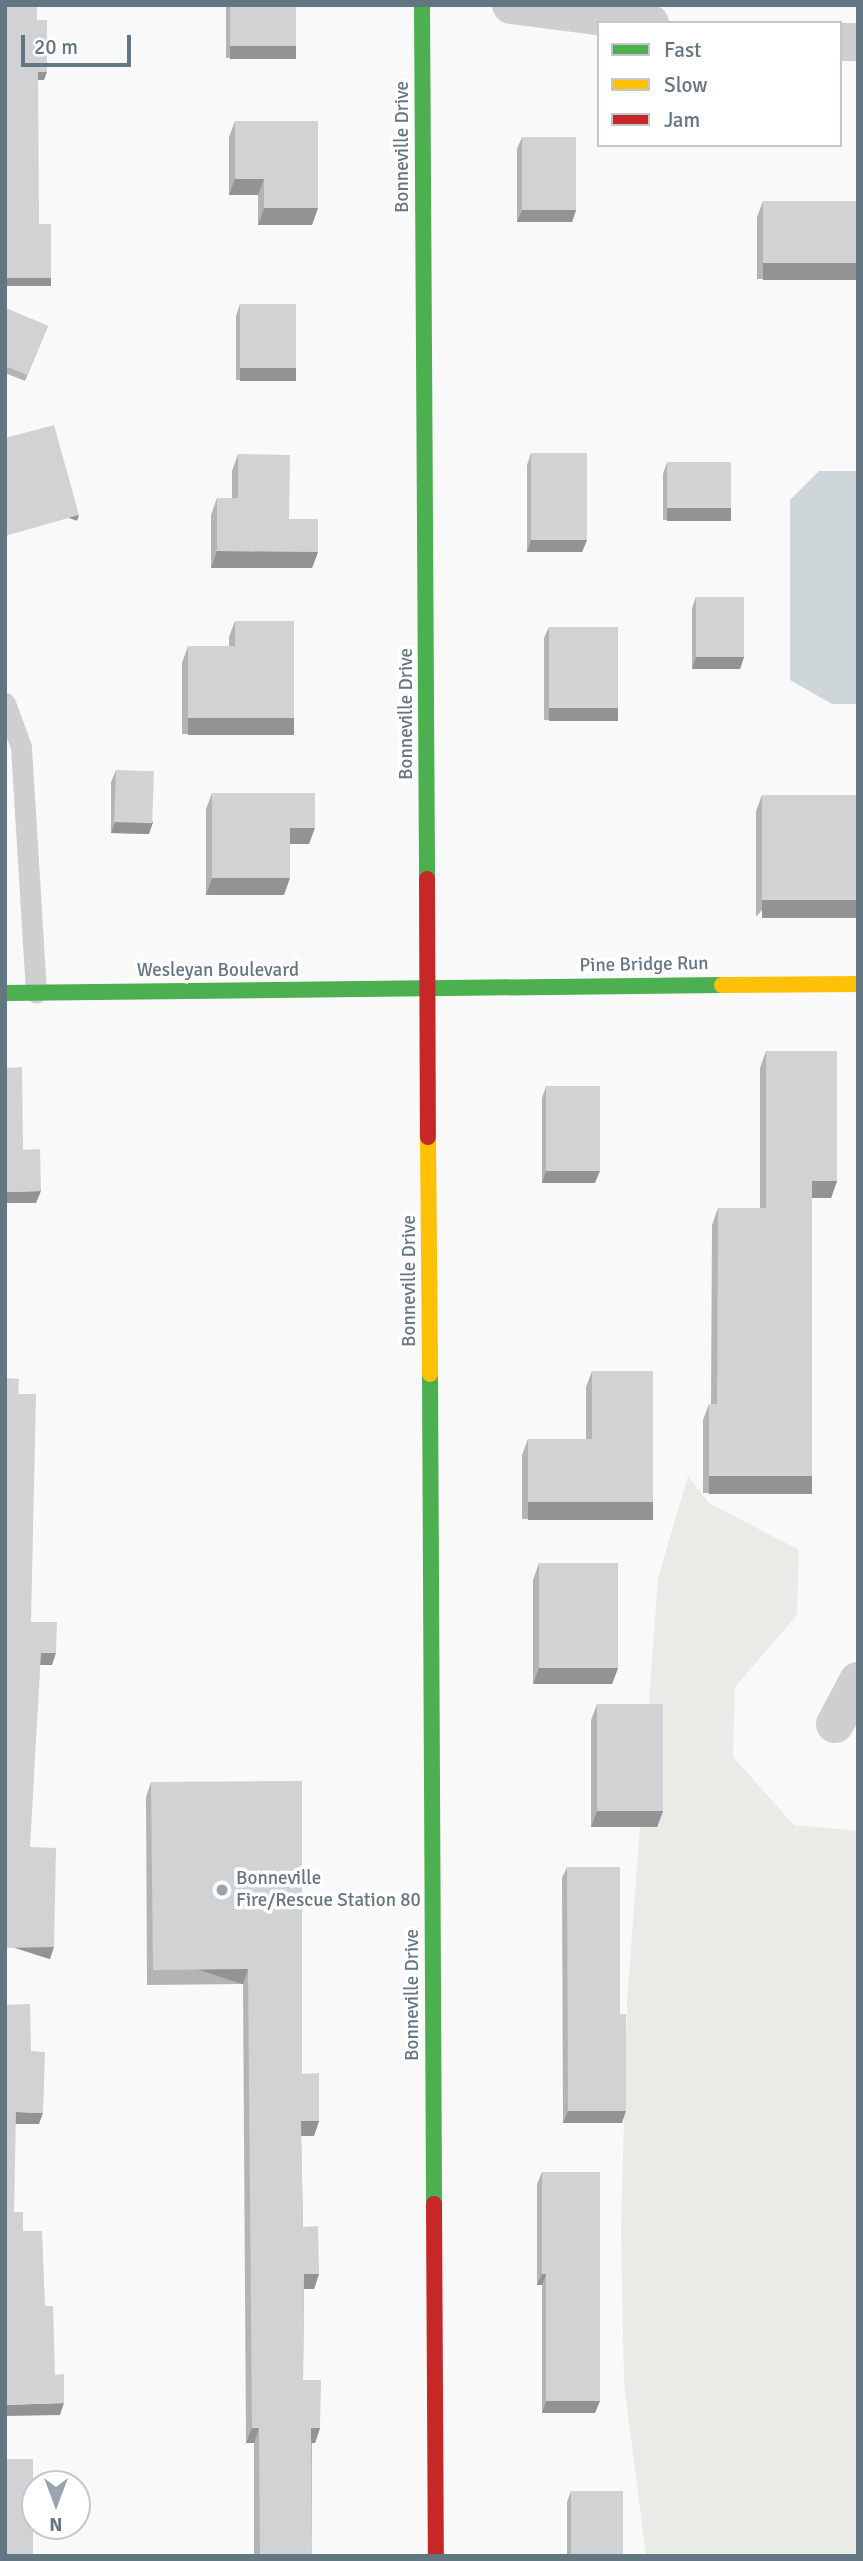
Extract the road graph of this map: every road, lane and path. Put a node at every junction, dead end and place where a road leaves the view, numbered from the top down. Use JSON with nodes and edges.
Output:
{"nodes":[{"id":1,"x":422,"y":5,"type":"edge"},
{"id":2,"x":511,"y":5,"type":"edge"},
{"id":3,"x":635,"y":21,"type":"edge"},
{"id":4,"x":5,"y":703,"type":"edge"},
{"id":5,"x":858,"y":984,"type":"edge"},
{"id":6,"x":430,"y":990,"type":"junction"},
{"id":7,"x":5,"y":993,"type":"edge"},
{"id":8,"x":36,"y":993,"type":"junction"},
{"id":9,"x":858,"y":1681,"type":"edge"},
{"id":10,"x":835,"y":1724,"type":"dead end"},
{"id":11,"x":436,"y":2556,"type":"edge"}],
"edges":[{"from":1,"to":6,"type":"street","name":"Bonneville Drive"},
{"from":2,"to":3,"type":"street"},
{"from":4,"to":8,"type":"lane"},
{"from":5,"to":6,"type":"street","name":"Pine Bridge Run"},
{"from":6,"to":8,"type":"street","name":"Wesleyan Boulevard"},
{"from":6,"to":11,"type":"street","name":"Bonneville Drive"},
{"from":7,"to":8,"type":"street","name":"Wesleyan Boulevard"},
{"from":9,"to":10,"type":"street"}]}
